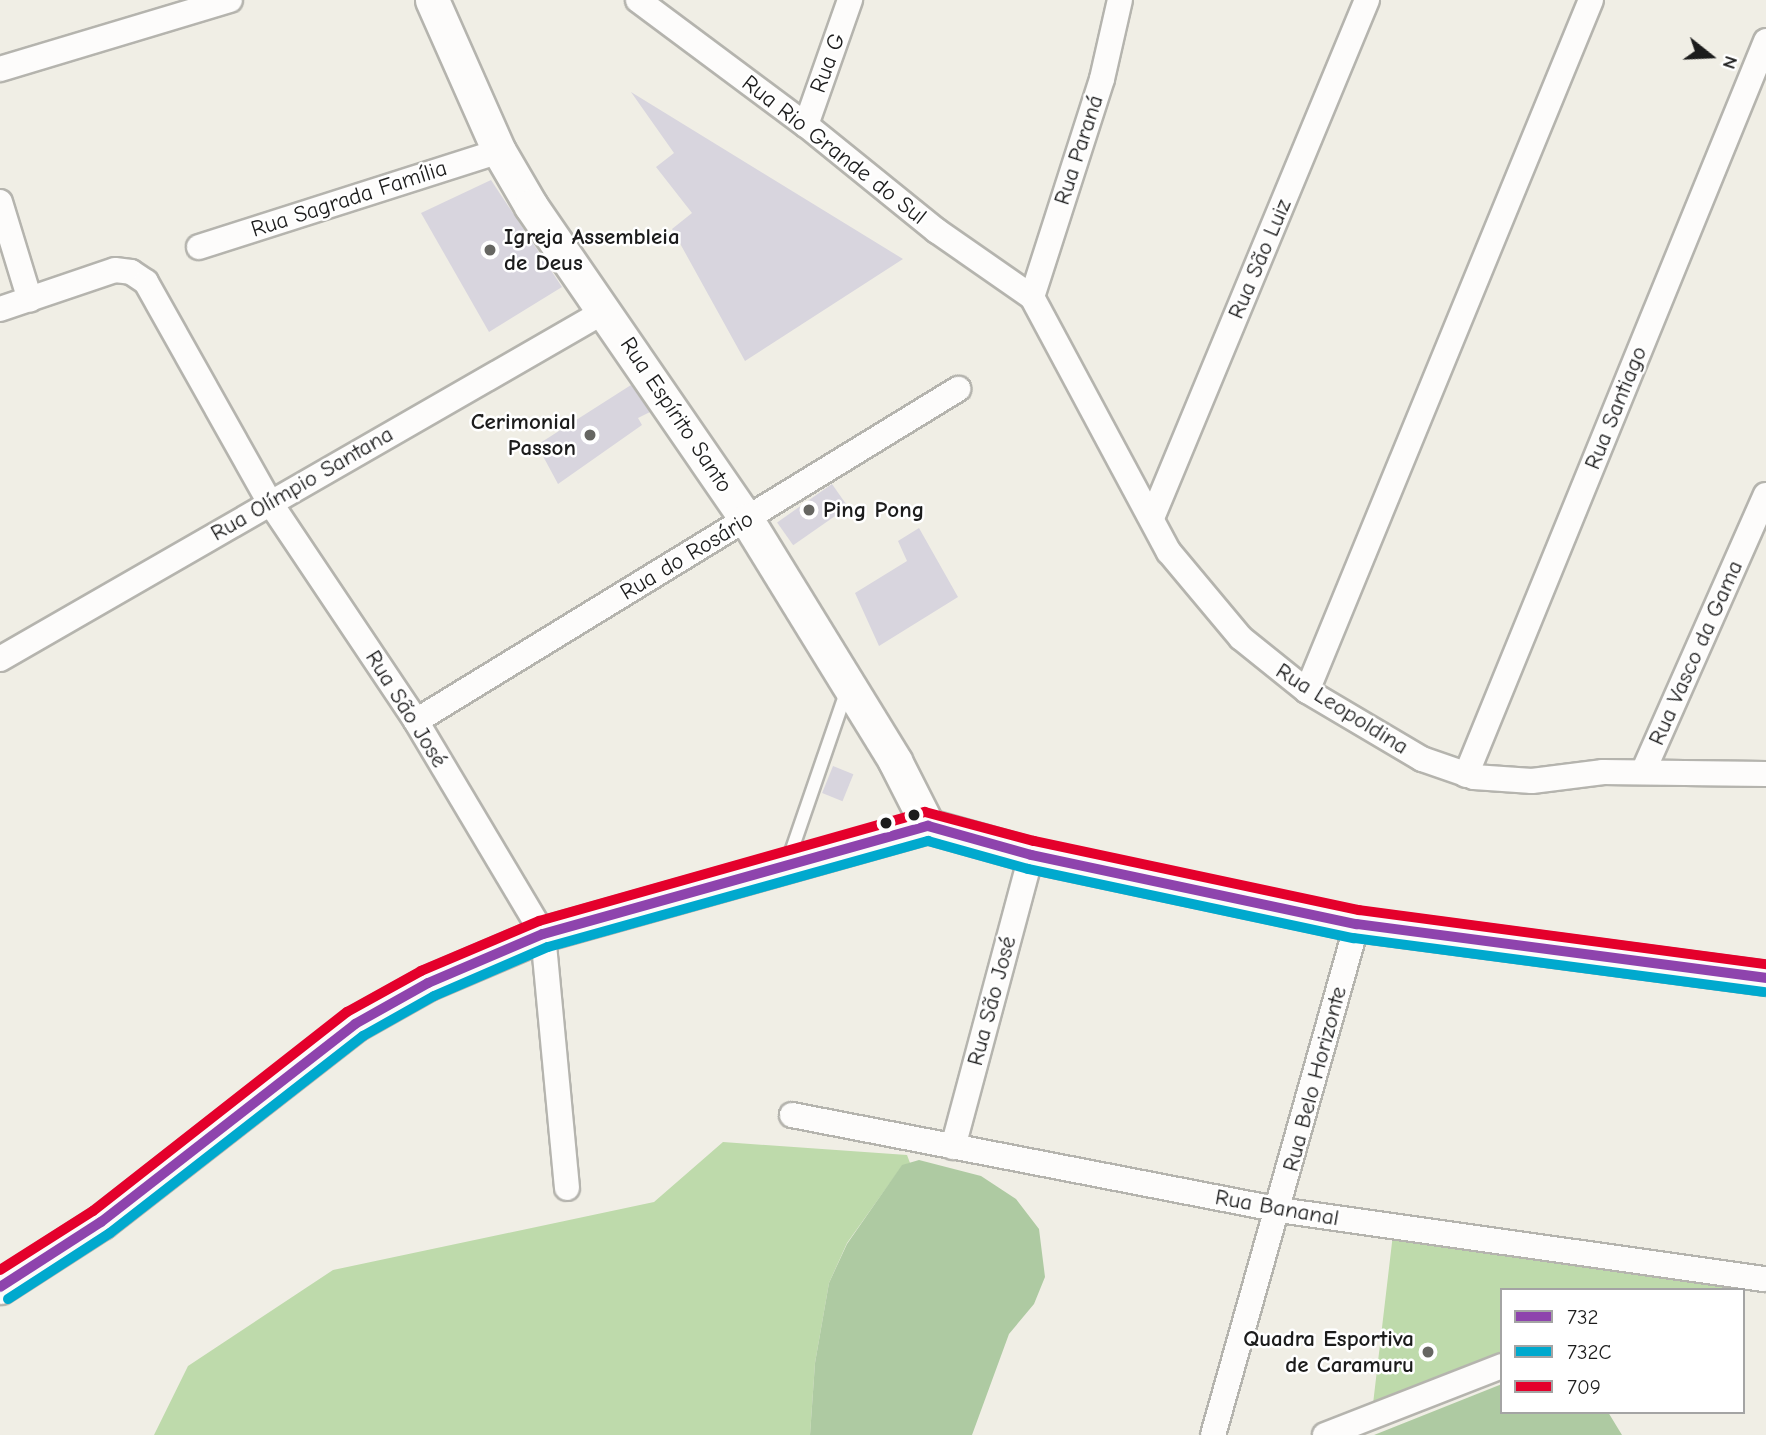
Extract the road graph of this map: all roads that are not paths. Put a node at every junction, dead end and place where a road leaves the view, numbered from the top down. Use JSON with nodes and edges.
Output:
{"nodes":[{"id":1,"x":230,"y":0,"type":"edge"},
{"id":2,"x":432,"y":0,"type":"edge"},
{"id":3,"x":638,"y":0,"type":"edge"},
{"id":4,"x":850,"y":0,"type":"edge"},
{"id":5,"x":1120,"y":0,"type":"edge"},
{"id":6,"x":1367,"y":0,"type":"edge"},
{"id":7,"x":1591,"y":0,"type":"edge"},
{"id":8,"x":176,"y":8,"type":"edge"},
{"id":9,"x":1766,"y":41,"type":"edge"},
{"id":10,"x":0,"y":68,"type":"edge"},
{"id":11,"x":806,"y":125,"type":"junction"},
{"id":12,"x":499,"y":152,"type":"junction"},
{"id":13,"x":0,"y":202,"type":"edge"},
{"id":14,"x":199,"y":247,"type":"dead end"},
{"id":15,"x":1032,"y":297,"type":"junction"},
{"id":16,"x":30,"y":300,"type":"junction"},
{"id":17,"x":0,"y":309,"type":"edge"},
{"id":18,"x":605,"y":311,"type":"junction"},
{"id":19,"x":958,"y":389,"type":"dead end"},
{"id":20,"x":1766,"y":495,"type":"edge"},
{"id":21,"x":269,"y":502,"type":"junction"},
{"id":22,"x":1152,"y":518,"type":"junction"},
{"id":23,"x":747,"y":520,"type":"junction"},
{"id":24,"x":0,"y":659,"type":"edge"},
{"id":25,"x":848,"y":686,"type":"junction"},
{"id":26,"x":1307,"y":691,"type":"junction"},
{"id":27,"x":416,"y":721,"type":"junction"},
{"id":28,"x":1643,"y":772,"type":"junction"},
{"id":29,"x":1766,"y":774,"type":"edge"},
{"id":30,"x":1466,"y":775,"type":"junction"},
{"id":31,"x":928,"y":826,"type":"junction"},
{"id":32,"x":1031,"y":855,"type":"junction"},
{"id":33,"x":787,"y":864,"type":"junction"},
{"id":34,"x":1357,"y":923,"type":"junction"},
{"id":35,"x":544,"y":934,"type":"junction"},
{"id":36,"x":1766,"y":978,"type":"edge"},
{"id":37,"x":792,"y":1115,"type":"dead end"},
{"id":38,"x":953,"y":1147,"type":"junction"},
{"id":39,"x":567,"y":1188,"type":"dead end"},
{"id":40,"x":1279,"y":1210,"type":"junction"},
{"id":41,"x":1766,"y":1280,"type":"edge"},
{"id":42,"x":0,"y":1287,"type":"edge"},
{"id":43,"x":1743,"y":1288,"type":"edge"},
{"id":44,"x":1500,"y":1367,"type":"edge"},
{"id":45,"x":1213,"y":1435,"type":"edge"},
{"id":46,"x":1325,"y":1435,"type":"edge"}],
"edges":[{"from":1,"to":8,"type":"street"},
{"from":2,"to":12,"type":"street","name":"Rua Espírito Santo"},
{"from":3,"to":11,"type":"street","name":"Rua Rio Grande do Sul"},
{"from":4,"to":11,"type":"street","name":"Rua G"},
{"from":5,"to":15,"type":"street","name":"Rua Paraná"},
{"from":6,"to":22,"type":"street","name":"Rua São Luiz"},
{"from":7,"to":26,"type":"street"},
{"from":8,"to":10,"type":"street"},
{"from":9,"to":30,"type":"street","name":"Rua Santiago"},
{"from":11,"to":15,"type":"street","name":"Rua Rio Grande do Sul"},
{"from":12,"to":14,"type":"street","name":"Rua Sagrada Família"},
{"from":12,"to":18,"type":"street","name":"Rua Espírito Santo"},
{"from":13,"to":16,"type":"street"},
{"from":15,"to":22,"type":"street","name":"Rua Leopoldina"},
{"from":16,"to":17,"type":"street"},
{"from":16,"to":21,"type":"street","name":"Rua São José"},
{"from":18,"to":21,"type":"street","name":"Rua Olímpio Santana"},
{"from":18,"to":23,"type":"street","name":"Rua Espírito Santo"},
{"from":19,"to":23,"type":"street","name":"Rua do Rosário"},
{"from":20,"to":28,"type":"street","name":"Rua Vasco da Gama"},
{"from":21,"to":24,"type":"street","name":"Rua Olímpio Santana"},
{"from":21,"to":27,"type":"street","name":"Rua São José"},
{"from":22,"to":26,"type":"street","name":"Rua Leopoldina"},
{"from":23,"to":25,"type":"street","name":"Rua Espírito Santo"},
{"from":23,"to":27,"type":"street","name":"Rua do Rosário"},
{"from":25,"to":31,"type":"street","name":"Rua Espírito Santo"},
{"from":25,"to":33,"type":"lane"},
{"from":26,"to":30,"type":"street","name":"Rua Leopoldina"},
{"from":27,"to":35,"type":"street","name":"Rua São José"},
{"from":28,"to":29,"type":"street","name":"Rua Leopoldina"},
{"from":28,"to":30,"type":"street","name":"Rua Leopoldina"},
{"from":31,"to":32,"type":"street"},
{"from":31,"to":33,"type":"street"},
{"from":32,"to":34,"type":"street"},
{"from":32,"to":38,"type":"street","name":"Rua São José"},
{"from":33,"to":35,"type":"street"},
{"from":34,"to":36,"type":"street"},
{"from":34,"to":40,"type":"street","name":"Rua Belo Horizonte"},
{"from":35,"to":39,"type":"street","name":"Rua São José"},
{"from":35,"to":42,"type":"street"},
{"from":37,"to":38,"type":"street","name":"Rua Bananal"},
{"from":38,"to":40,"type":"street","name":"Rua Bananal"},
{"from":40,"to":41,"type":"street","name":"Rua Bananal"},
{"from":40,"to":45,"type":"street","name":"Rua Belo Horizonte"},
{"from":41,"to":43,"type":"street"},
{"from":44,"to":46,"type":"street"}]}
